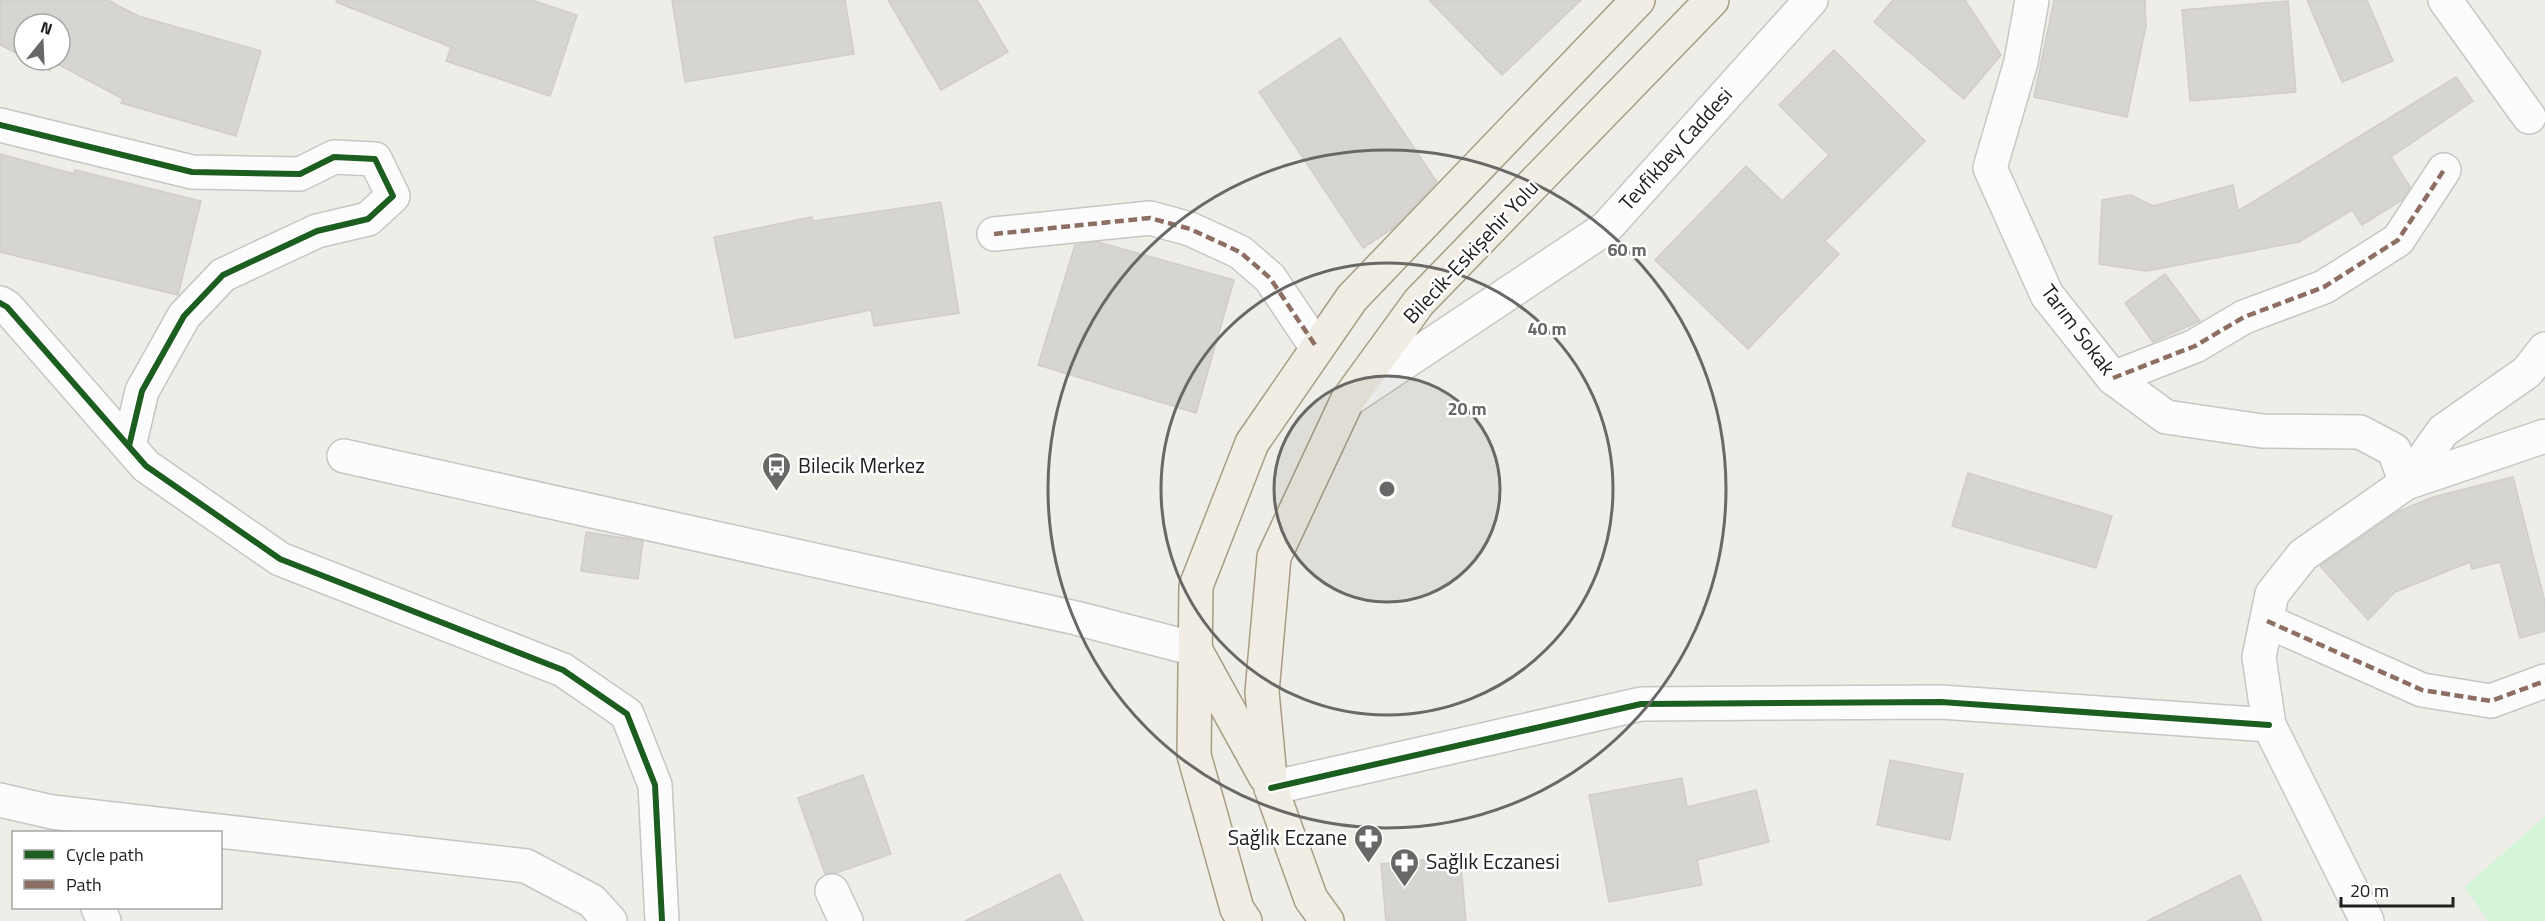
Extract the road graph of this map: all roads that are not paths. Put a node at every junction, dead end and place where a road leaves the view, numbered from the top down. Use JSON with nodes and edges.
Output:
{"nodes":[{"id":1,"x":1638,"y":0,"type":"edge"},
{"id":2,"x":1712,"y":0,"type":"edge"},
{"id":3,"x":1811,"y":0,"type":"edge"},
{"id":4,"x":2032,"y":0,"type":"edge"},
{"id":5,"x":2445,"y":0,"type":"edge"},
{"id":6,"x":2529,"y":117,"type":"dead end"},
{"id":7,"x":0,"y":125,"type":"edge"},
{"id":8,"x":2444,"y":170,"type":"dead end"},
{"id":9,"x":994,"y":234,"type":"dead end"},
{"id":10,"x":0,"y":303,"type":"edge"},
{"id":11,"x":1317,"y":348,"type":"junction"},
{"id":12,"x":2545,"y":349,"type":"edge"},
{"id":13,"x":2113,"y":378,"type":"junction"},
{"id":14,"x":1347,"y":401,"type":"junction"},
{"id":15,"x":2545,"y":436,"type":"edge"},
{"id":16,"x":129,"y":446,"type":"junction"},
{"id":17,"x":344,"y":456,"type":"dead end"},
{"id":18,"x":2406,"y":483,"type":"junction"},
{"id":19,"x":2267,"y":621,"type":"junction"},
{"id":20,"x":1195,"y":649,"type":"junction"},
{"id":21,"x":2545,"y":681,"type":"edge"},
{"id":22,"x":2269,"y":725,"type":"junction"},
{"id":23,"x":1271,"y":788,"type":"junction"},
{"id":24,"x":0,"y":800,"type":"edge"},
{"id":25,"x":57,"y":822,"type":"edge"},
{"id":26,"x":153,"y":831,"type":"edge"},
{"id":27,"x":222,"y":837,"type":"edge"},
{"id":28,"x":832,"y":891,"type":"dead end"},
{"id":29,"x":610,"y":921,"type":"edge"},
{"id":30,"x":662,"y":921,"type":"edge"},
{"id":31,"x":846,"y":921,"type":"edge"},
{"id":32,"x":1245,"y":921,"type":"edge"},
{"id":33,"x":1327,"y":921,"type":"edge"},
{"id":34,"x":2367,"y":921,"type":"edge"}],
"edges":[{"from":1,"to":11,"type":"main road"},
{"from":2,"to":14,"type":"main road","name":"Bilecik-Eskişehir Yolu"},
{"from":3,"to":14,"type":"street","name":"Tevfikbey Caddesi"},
{"from":4,"to":13,"type":"street","name":"Tarım Sokak"},
{"from":5,"to":6,"type":"street"},
{"from":7,"to":16,"type":"street"},
{"from":8,"to":13,"type":"street"},
{"from":9,"to":11,"type":"street"},
{"from":10,"to":16,"type":"street"},
{"from":11,"to":20,"type":"main road"},
{"from":12,"to":18,"type":"street"},
{"from":13,"to":18,"type":"street","name":"Tarım Sokak"},
{"from":14,"to":23,"type":"main road","name":"Bilecik-Eskişehir Yolu"},
{"from":15,"to":18,"type":"street"},
{"from":16,"to":30,"type":"street"},
{"from":17,"to":20,"type":"street"},
{"from":18,"to":19,"type":"street"},
{"from":19,"to":21,"type":"street"},
{"from":19,"to":22,"type":"street"},
{"from":20,"to":23,"type":"main road"},
{"from":20,"to":32,"type":"main road"},
{"from":22,"to":23,"type":"street"},
{"from":22,"to":34,"type":"street"},
{"from":23,"to":33,"type":"main road","name":"Bilecik-Eskişehir Yolu"},
{"from":24,"to":25,"type":"street"},
{"from":25,"to":26,"type":"street"},
{"from":27,"to":29,"type":"street"},
{"from":28,"to":31,"type":"street"}]}
